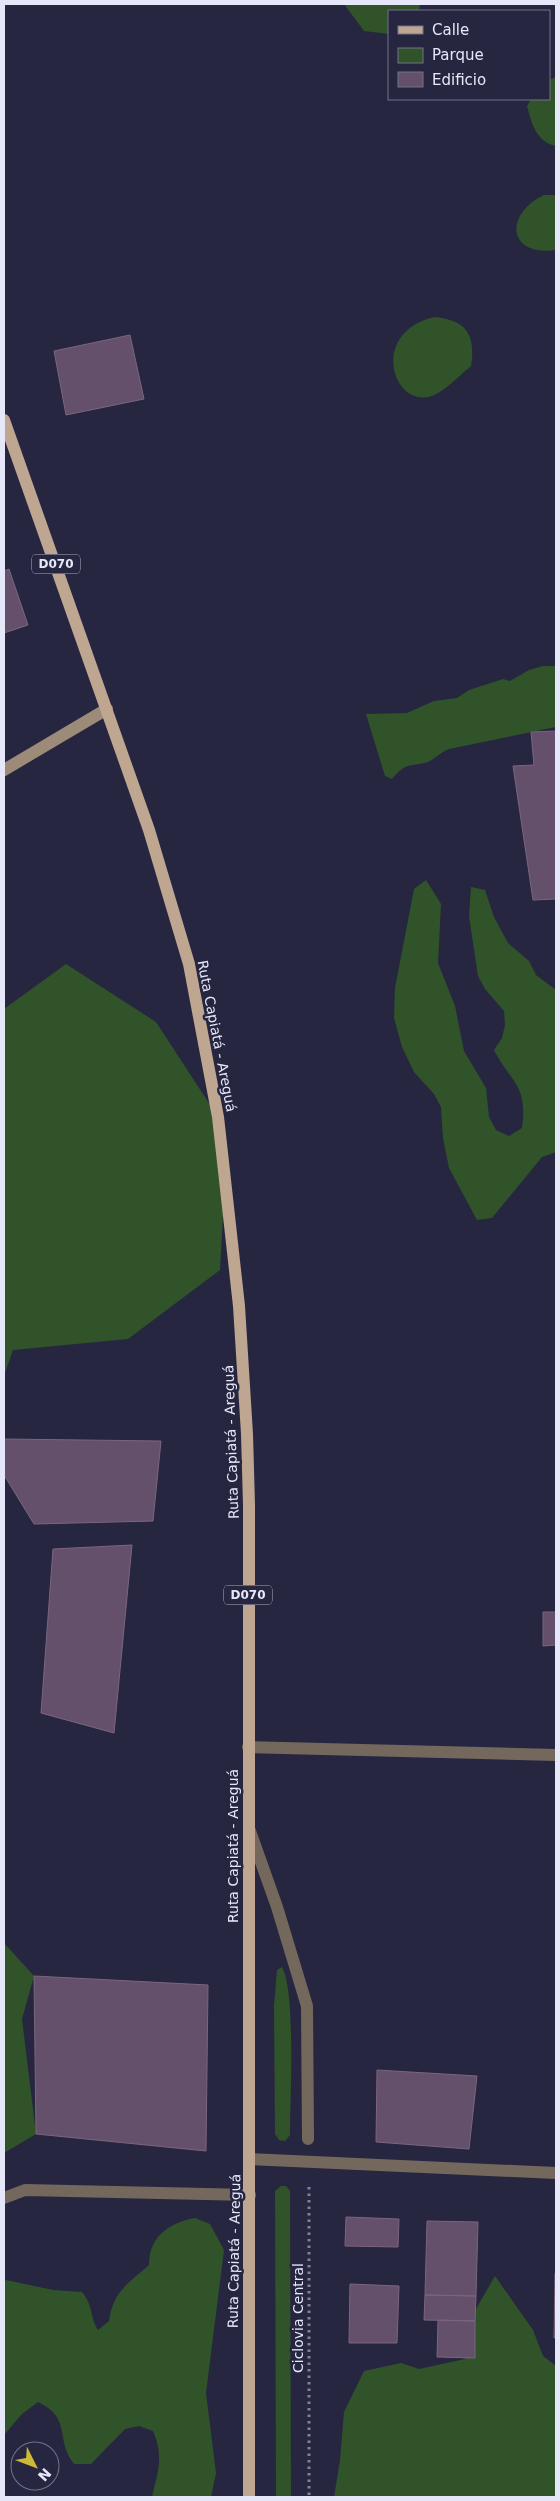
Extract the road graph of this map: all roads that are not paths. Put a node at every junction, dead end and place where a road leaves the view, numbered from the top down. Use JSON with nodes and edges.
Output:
{"nodes":[{"id":1,"x":4,"y":420,"type":"edge"},
{"id":2,"x":107,"y":709,"type":"junction"},
{"id":3,"x":4,"y":770,"type":"edge"},
{"id":4,"x":248,"y":1747,"type":"junction"},
{"id":5,"x":556,"y":1755,"type":"edge"},
{"id":6,"x":248,"y":1826,"type":"junction"},
{"id":7,"x":308,"y":2139,"type":"dead end"},
{"id":8,"x":250,"y":2159,"type":"junction"},
{"id":9,"x":556,"y":2173,"type":"edge"},
{"id":10,"x":250,"y":2195,"type":"junction"},
{"id":11,"x":4,"y":2198,"type":"edge"},
{"id":12,"x":249,"y":2497,"type":"edge"}],
"edges":[{"from":1,"to":2,"type":"main road","name":"Ruta Capiatá - Areguá","number":"D070"},
{"from":2,"to":3,"type":"main road"},
{"from":2,"to":4,"type":"main road","name":"Ruta Capiatá - Areguá","number":"D070"},
{"from":4,"to":5,"type":"street"},
{"from":4,"to":6,"type":"main road","name":"Ruta Capiatá - Areguá","number":"D070"},
{"from":6,"to":7,"type":"street"},
{"from":6,"to":8,"type":"main road","name":"Ruta Capiatá - Areguá","number":"D070"},
{"from":8,"to":9,"type":"street"},
{"from":8,"to":10,"type":"main road","name":"Ruta Capiatá - Areguá","number":"D070"},
{"from":10,"to":11,"type":"street"},
{"from":10,"to":12,"type":"main road","name":"Ruta Capiatá - Areguá","number":"D070"}]}
